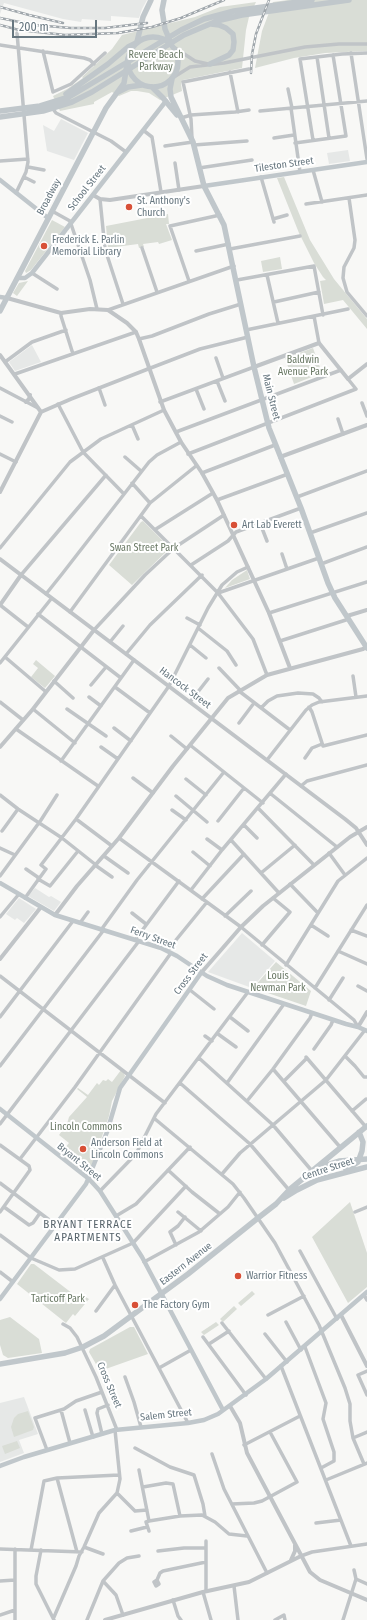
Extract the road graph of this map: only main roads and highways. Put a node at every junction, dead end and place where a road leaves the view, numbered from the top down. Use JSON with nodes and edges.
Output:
{"nodes":[{"id":1,"x":151,"y":0,"type":"edge"},
{"id":2,"x":164,"y":0,"type":"edge"},
{"id":3,"x":312,"y":0,"type":"edge"},
{"id":4,"x":349,"y":0,"type":"edge"},
{"id":5,"x":274,"y":8,"type":"junction"},
{"id":6,"x":245,"y":12,"type":"junction"},
{"id":7,"x":203,"y":26,"type":"junction"},
{"id":8,"x":165,"y":34,"type":"junction"},
{"id":9,"x":137,"y":42,"type":"junction"},
{"id":10,"x":128,"y":58,"type":"junction"},
{"id":11,"x":210,"y":64,"type":"road end"},
{"id":12,"x":173,"y":78,"type":"junction"},
{"id":13,"x":150,"y":87,"type":"junction"},
{"id":14,"x":116,"y":94,"type":"junction"},
{"id":15,"x":166,"y":101,"type":"junction"},
{"id":16,"x":34,"y":107,"type":"junction"},
{"id":17,"x":0,"y":111,"type":"edge"},
{"id":18,"x":24,"y":111,"type":"junction"},
{"id":19,"x":0,"y":117,"type":"edge"},
{"id":20,"x":181,"y":118,"type":"junction"},
{"id":21,"x":367,"y":160,"type":"edge"},
{"id":22,"x":0,"y":180,"type":"edge"},
{"id":23,"x":204,"y":186,"type":"junction"},
{"id":24,"x":48,"y":218,"type":"junction"},
{"id":25,"x":17,"y":278,"type":"junction"},
{"id":26,"x":0,"y":297,"type":"edge"},
{"id":27,"x":7,"y":298,"type":"junction"},
{"id":28,"x":0,"y":311,"type":"edge"},
{"id":29,"x":367,"y":647,"type":"edge"},
{"id":30,"x":0,"y":883,"type":"edge"},
{"id":31,"x":201,"y":973,"type":"junction"},
{"id":32,"x":366,"y":1030,"type":"edge"},
{"id":33,"x":0,"y":1110,"type":"edge"},
{"id":34,"x":366,"y":1126,"type":"edge"},
{"id":35,"x":359,"y":1132,"type":"junction"},
{"id":36,"x":363,"y":1147,"type":"junction"},
{"id":37,"x":367,"y":1155,"type":"edge"},
{"id":38,"x":359,"y":1159,"type":"junction"},
{"id":39,"x":367,"y":1159,"type":"edge"},
{"id":40,"x":367,"y":1167,"type":"edge"},
{"id":41,"x":312,"y":1171,"type":"junction"},
{"id":42,"x":337,"y":1174,"type":"junction"},
{"id":43,"x":88,"y":1179,"type":"junction"},
{"id":44,"x":317,"y":1180,"type":"junction"},
{"id":45,"x":276,"y":1204,"type":"junction"},
{"id":46,"x":162,"y":1294,"type":"junction"},
{"id":47,"x":366,"y":1294,"type":"edge"},
{"id":48,"x":0,"y":1299,"type":"edge"},
{"id":49,"x":0,"y":1363,"type":"edge"},
{"id":50,"x":223,"y":1410,"type":"junction"},
{"id":51,"x":0,"y":1466,"type":"edge"}],
"edges":[{"from":1,"to":9,"type":"main road"},
{"from":2,"to":8,"type":"main road"},
{"from":3,"to":5,"type":"main road"},
{"from":4,"to":5,"type":"main road"},
{"from":5,"to":6,"type":"main road"},
{"from":6,"to":7,"type":"main road"},
{"from":6,"to":16,"type":"main road"},
{"from":7,"to":11,"type":"main road"},
{"from":7,"to":18,"type":"main road"},
{"from":8,"to":9,"type":"main road"},
{"from":8,"to":12,"type":"main road"},
{"from":9,"to":10,"type":"main road"},
{"from":9,"to":16,"type":"main road"},
{"from":10,"to":13,"type":"main road"},
{"from":10,"to":14,"type":"main road","name":"Broadway"},
{"from":12,"to":13,"type":"main road"},
{"from":12,"to":20,"type":"main road","name":"Main Street"},
{"from":13,"to":14,"type":"main road"},
{"from":13,"to":15,"type":"main road","name":"Main Street"},
{"from":14,"to":24,"type":"main road","name":"Broadway"},
{"from":15,"to":20,"type":"main road","name":"Main Street"},
{"from":15,"to":25,"type":"main road","name":"School Street"},
{"from":16,"to":18,"type":"main road"},
{"from":17,"to":18,"type":"main road"},
{"from":18,"to":19,"type":"main road"},
{"from":20,"to":23,"type":"main road","name":"Main Street"},
{"from":21,"to":23,"type":"main road","name":"Tileston Street"},
{"from":22,"to":24,"type":"main road"},
{"from":23,"to":29,"type":"main road","name":"Main Street"},
{"from":24,"to":25,"type":"main road","name":"Broadway"},
{"from":25,"to":27,"type":"main road","name":"Broadway"},
{"from":26,"to":27,"type":"main road"},
{"from":27,"to":28,"type":"main road","name":"Broadway"},
{"from":30,"to":31,"type":"main road","name":"Ferry Street"},
{"from":31,"to":32,"type":"main road","name":"Ferry Street"},
{"from":31,"to":43,"type":"main road","name":"Cross Street"},
{"from":33,"to":43,"type":"main road","name":"Bryant Street"},
{"from":34,"to":35,"type":"main road","name":"Eastern Avenue"},
{"from":35,"to":36,"type":"main road"},
{"from":35,"to":41,"type":"main road","name":"Eastern Avenue"},
{"from":36,"to":37,"type":"main road"},
{"from":36,"to":38,"type":"main road"},
{"from":38,"to":39,"type":"main road","name":"Centre Street"},
{"from":38,"to":41,"type":"main road","name":"Centre Street"},
{"from":38,"to":42,"type":"main road"},
{"from":40,"to":42,"type":"main road","name":"Centre Street"},
{"from":41,"to":44,"type":"main road"},
{"from":41,"to":45,"type":"main road","name":"Eastern Avenue"},
{"from":42,"to":44,"type":"main road","name":"Centre Street"},
{"from":43,"to":46,"type":"main road","name":"Bryant Street"},
{"from":43,"to":48,"type":"main road","name":"Cross Street"},
{"from":44,"to":45,"type":"main road","name":"Centre Street"},
{"from":45,"to":46,"type":"main road","name":"Eastern Avenue"},
{"from":46,"to":49,"type":"main road","name":"Eastern Avenue"},
{"from":46,"to":50,"type":"main road","name":"Bryant Street"},
{"from":47,"to":50,"type":"main road","name":"Salem Street"},
{"from":50,"to":51,"type":"main road","name":"Salem Street"}]}
